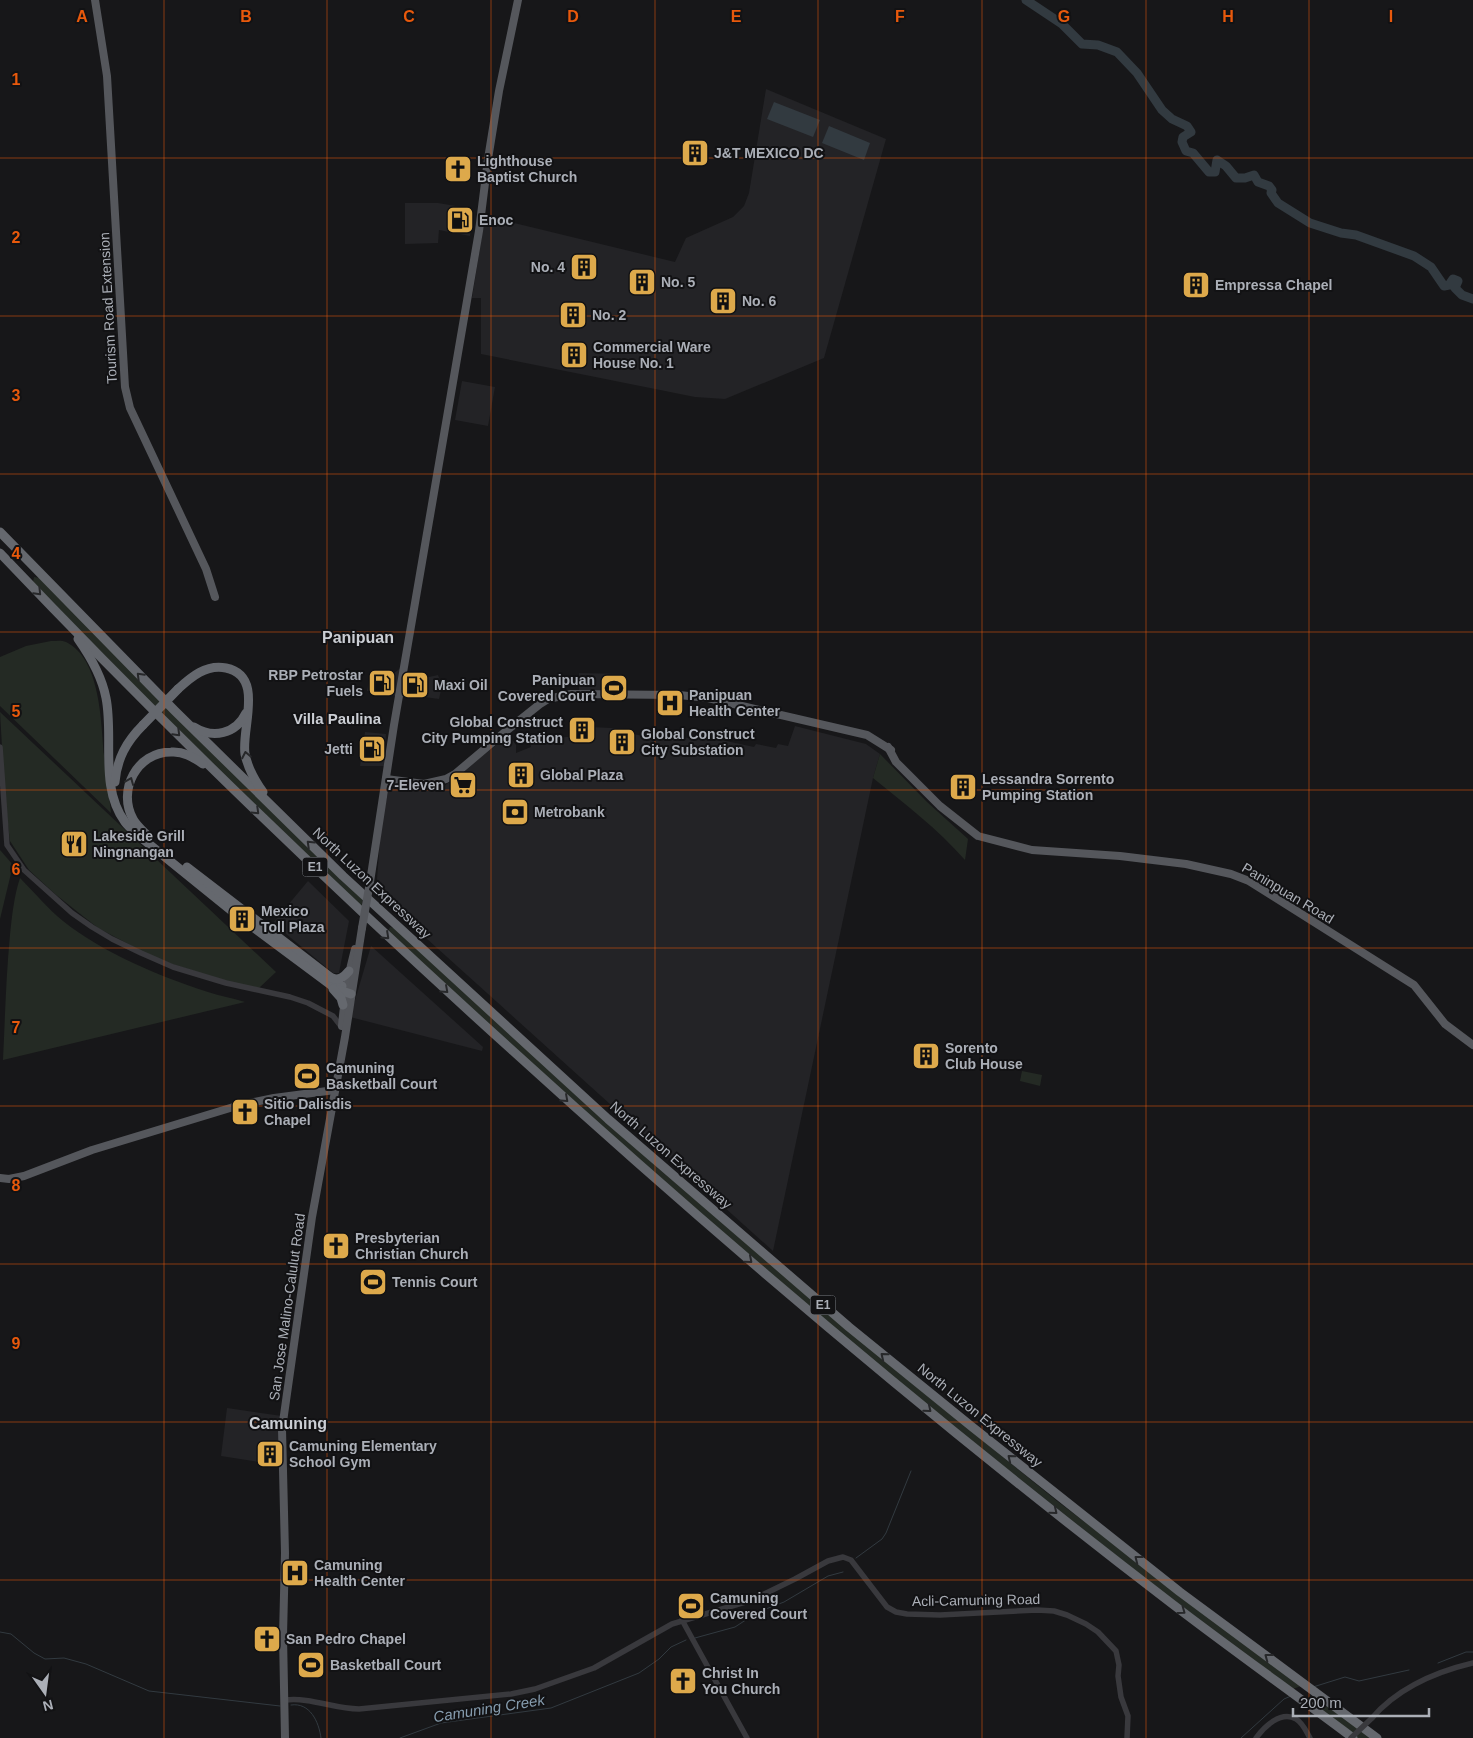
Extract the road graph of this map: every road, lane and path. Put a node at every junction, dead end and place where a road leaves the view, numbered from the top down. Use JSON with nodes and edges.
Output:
{"nodes":[{"id":1,"x":95,"y":0,"type":"edge"},
{"id":2,"x":518,"y":0,"type":"edge"},
{"id":3,"x":0,"y":532,"type":"edge"},
{"id":4,"x":0,"y":553,"type":"edge"},
{"id":5,"x":215,"y":597,"type":"dead end"},
{"id":6,"x":56,"y":612,"type":"junction"},
{"id":7,"x":249,"y":702,"type":"junction"},
{"id":8,"x":175,"y":711,"type":"junction"},
{"id":9,"x":0,"y":747,"type":"edge"},
{"id":10,"x":221,"y":777,"type":"junction"},
{"id":11,"x":386,"y":779,"type":"junction"},
{"id":12,"x":276,"y":811,"type":"junction"},
{"id":13,"x":125,"y":817,"type":"junction"},
{"id":14,"x":134,"y":831,"type":"junction"},
{"id":15,"x":148,"y":836,"type":"junction"},
{"id":16,"x":248,"y":919,"type":"dead end"},
{"id":17,"x":362,"y":928,"type":"junction"},
{"id":18,"x":349,"y":972,"type":"junction"},
{"id":19,"x":329,"y":980,"type":"junction"},
{"id":20,"x":349,"y":991,"type":"junction"},
{"id":21,"x":343,"y":1005,"type":"junction"},
{"id":22,"x":344,"y":1026,"type":"junction"},
{"id":23,"x":1473,"y":1045,"type":"edge"},
{"id":24,"x":335,"y":1090,"type":"junction"},
{"id":25,"x":0,"y":1178,"type":"edge"},
{"id":26,"x":682,"y":1620,"type":"junction"},
{"id":27,"x":1473,"y":1663,"type":"edge"},
{"id":28,"x":285,"y":1700,"type":"junction"},
{"id":29,"x":285,"y":1738,"type":"edge"},
{"id":30,"x":747,"y":1738,"type":"edge"},
{"id":31,"x":1128,"y":1738,"type":"edge"},
{"id":32,"x":1256,"y":1738,"type":"edge"},
{"id":33,"x":1310,"y":1738,"type":"edge"},
{"id":34,"x":1352,"y":1738,"type":"edge"},
{"id":35,"x":1377,"y":1738,"type":"edge"}],
"edges":[{"from":1,"to":5,"type":"main road","name":"Tourism Road Extension"},
{"from":2,"to":11,"type":"main road"},
{"from":8,"to":3,"type":"highway","name":"North Luzon Expressway","number":"E1","one_way":true},
{"from":4,"to":6,"type":"highway","name":"North Luzon Expressway","number":"E1","one_way":true},
{"from":6,"to":10,"type":"highway","name":"North Luzon Expressway","number":"E1","one_way":true},
{"from":6,"to":14,"type":"highway"},
{"from":7,"to":8,"type":"highway"},
{"from":12,"to":7,"type":"highway","one_way":true},
{"from":7,"to":13,"type":"highway","bridge":true},
{"from":8,"to":12,"type":"highway","name":"North Luzon Expressway","number":"E1"},
{"from":9,"to":22,"type":"street"},
{"from":15,"to":10,"type":"highway","one_way":true},
{"from":10,"to":34,"type":"highway","name":"North Luzon Expressway","number":"E1","one_way":true},
{"from":11,"to":17,"type":"main road","bridge":true},
{"from":11,"to":23,"type":"main road","name":"Paninpuan Road"},
{"from":35,"to":12,"type":"highway","name":"North Luzon Expressway","number":"E1","one_way":true},
{"from":13,"to":14,"type":"highway"},
{"from":13,"to":15,"type":"highway"},
{"from":14,"to":15,"type":"highway"},
{"from":16,"to":19,"type":"highway"},
{"from":17,"to":18,"type":"main road"},
{"from":17,"to":20,"type":"main road"},
{"from":18,"to":19,"type":"highway"},
{"from":18,"to":20,"type":"main road"},
{"from":19,"to":20,"type":"highway"},
{"from":19,"to":21,"type":"highway"},
{"from":20,"to":21,"type":"main road"},
{"from":20,"to":22,"type":"main road"},
{"from":21,"to":22,"type":"main road"},
{"from":22,"to":24,"type":"main road","name":"San Jose Malino-Calulut Road"},
{"from":24,"to":25,"type":"main road"},
{"from":24,"to":28,"type":"main road","name":"San Jose Malino-Calulut Road"},
{"from":26,"to":28,"type":"street"},
{"from":26,"to":30,"type":"street"},
{"from":26,"to":31,"type":"street","name":"Acli-Camuning Road"},
{"from":27,"to":34,"type":"street","bridge":true},
{"from":28,"to":29,"type":"main road","name":"San Jose Malino-Calulut Road"},
{"from":32,"to":33,"type":"street"}]}
